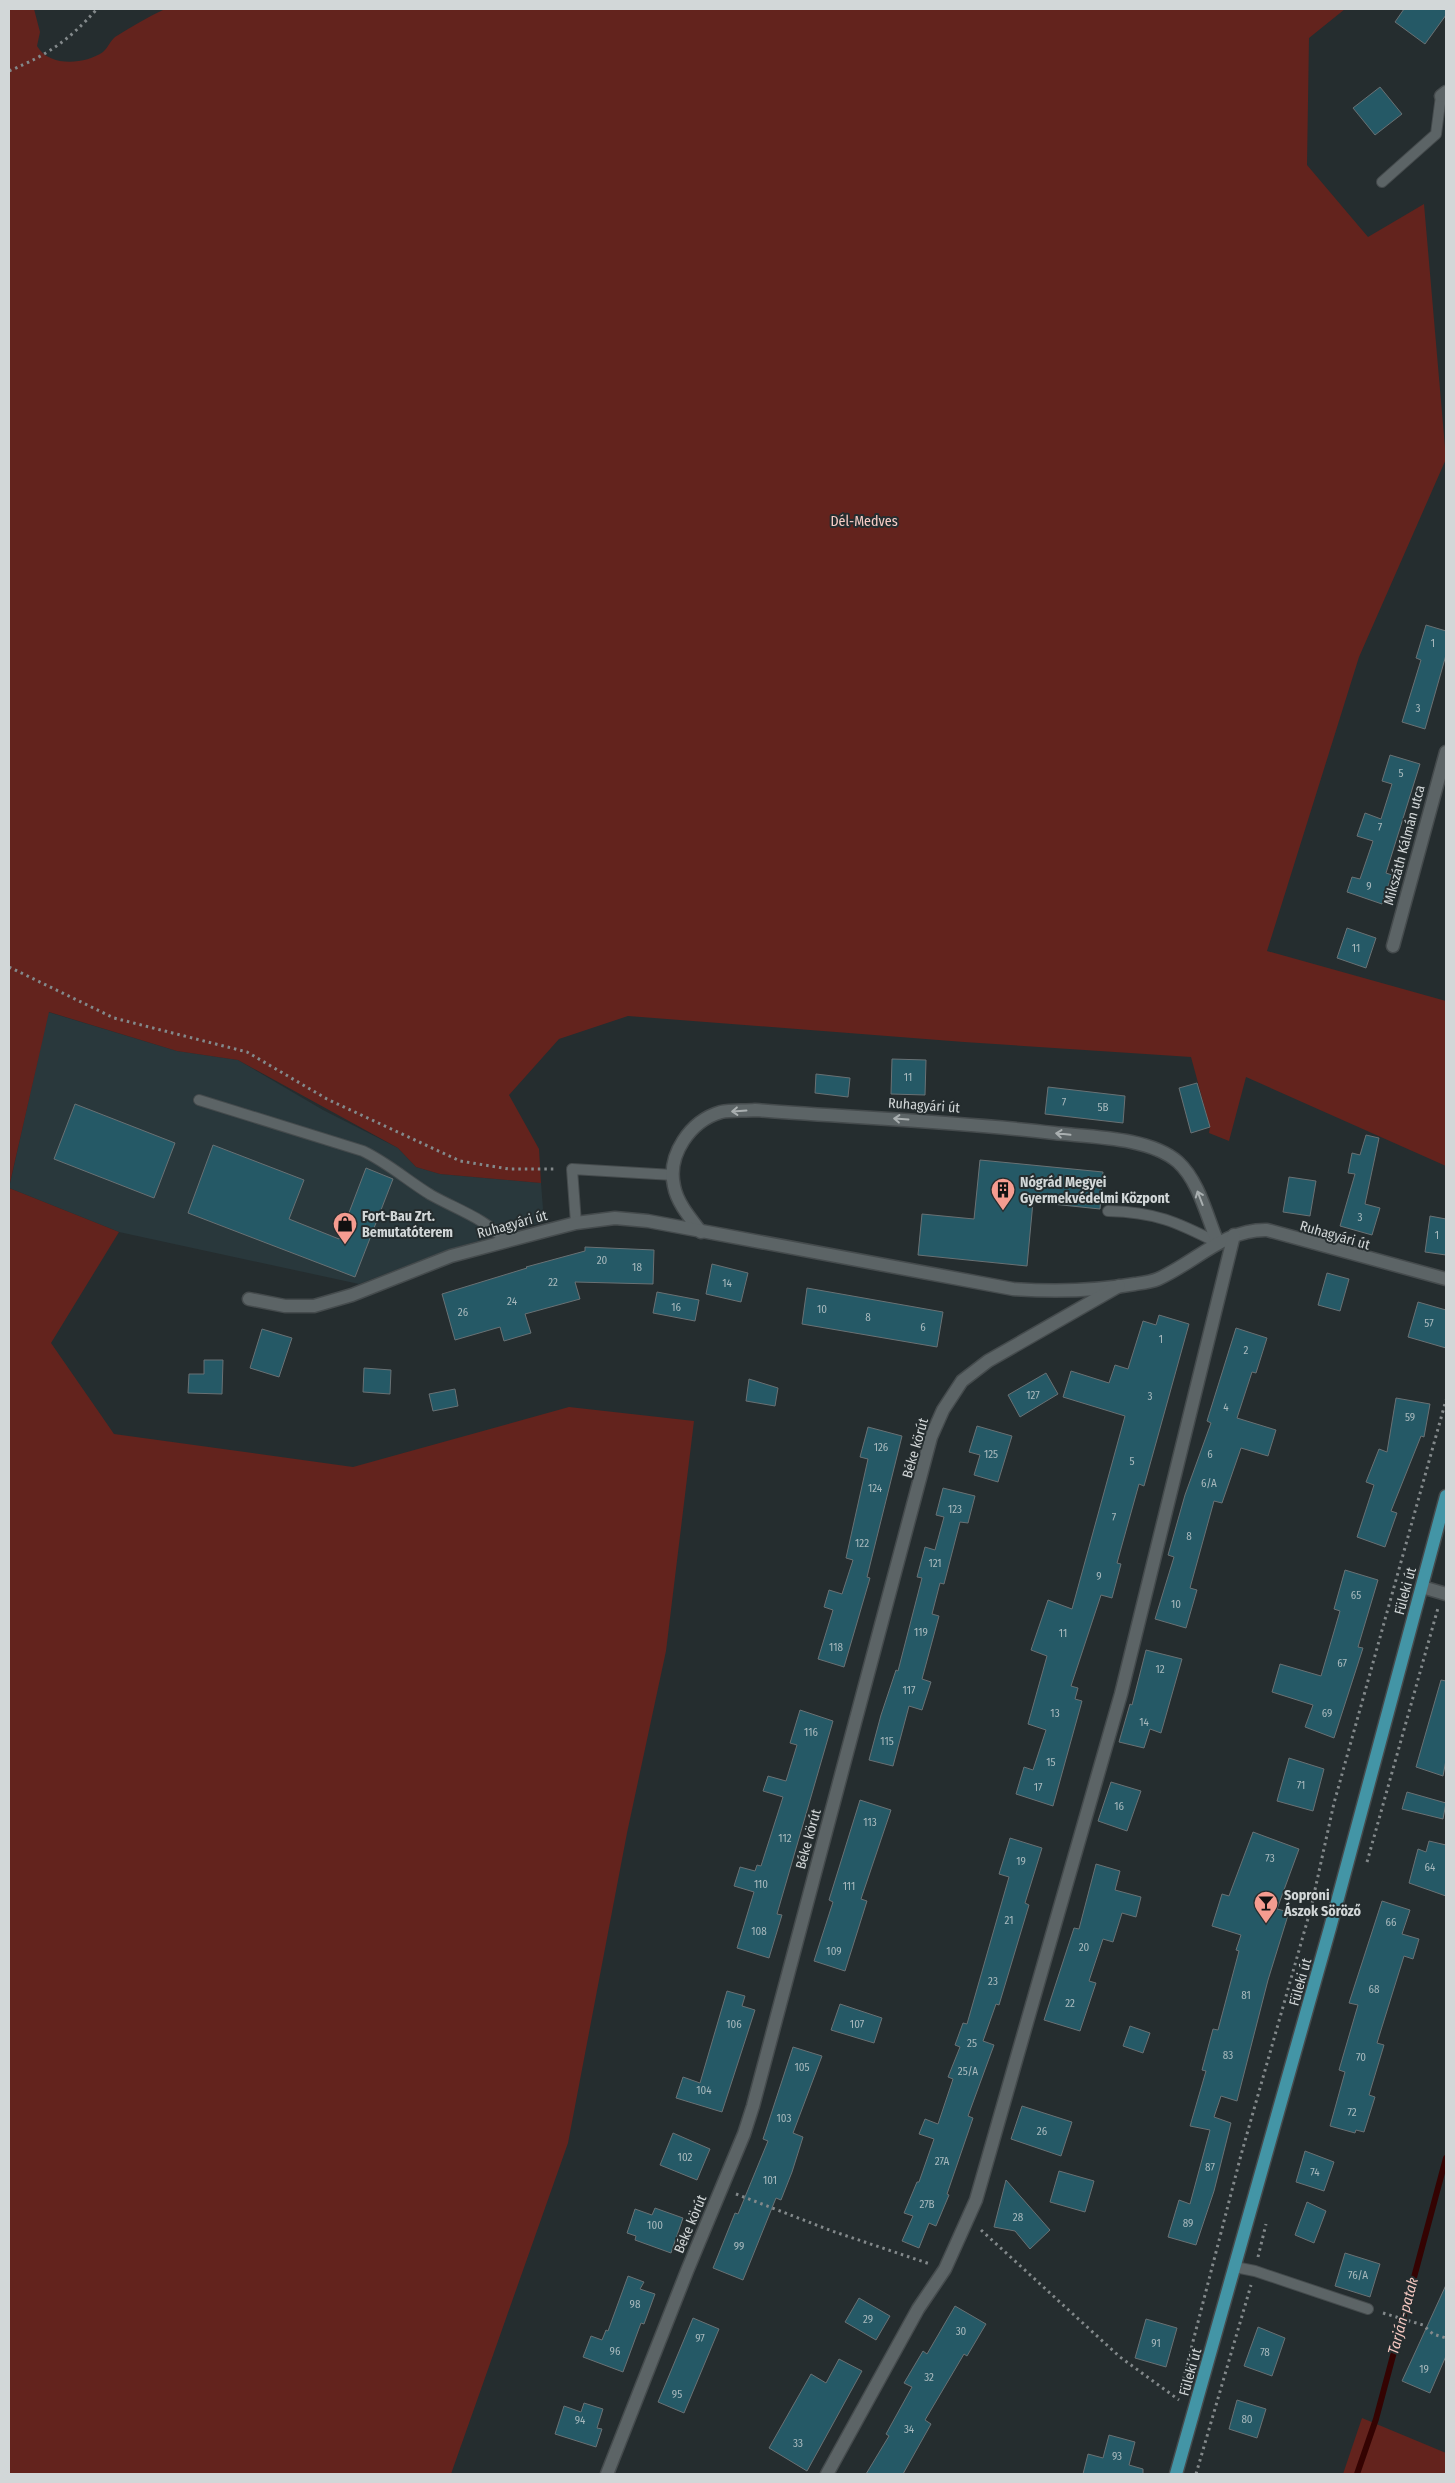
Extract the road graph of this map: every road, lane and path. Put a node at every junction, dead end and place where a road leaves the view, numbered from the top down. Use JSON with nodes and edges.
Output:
{"nodes":[{"id":1,"x":97,"y":9,"type":"edge"},
{"id":2,"x":9,"y":72,"type":"edge"},
{"id":3,"x":1444,"y":94,"type":"edge"},
{"id":4,"x":1382,"y":182,"type":"dead end"},
{"id":5,"x":1446,"y":752,"type":"edge"},
{"id":6,"x":1393,"y":946,"type":"dead end"},
{"id":7,"x":9,"y":967,"type":"edge"},
{"id":8,"x":199,"y":1100,"type":"dead end"},
{"id":9,"x":572,"y":1169,"type":"junction"},
{"id":10,"x":673,"y":1175,"type":"junction"},
{"id":11,"x":1108,"y":1211,"type":"dead end"},
{"id":12,"x":576,"y":1223,"type":"junction"},
{"id":13,"x":701,"y":1232,"type":"junction"},
{"id":14,"x":1234,"y":1235,"type":"junction"},
{"id":15,"x":506,"y":1241,"type":"junction"},
{"id":16,"x":1218,"y":1243,"type":"junction"},
{"id":17,"x":1446,"y":1280,"type":"edge"},
{"id":18,"x":1119,"y":1286,"type":"junction"},
{"id":19,"x":249,"y":1299,"type":"dead end"},
{"id":20,"x":1446,"y":1400,"type":"edge"},
{"id":21,"x":1446,"y":1496,"type":"edge"},
{"id":22,"x":1422,"y":1587,"type":"junction"},
{"id":23,"x":1446,"y":1594,"type":"edge"},
{"id":24,"x":721,"y":2189,"type":"junction"},
{"id":25,"x":968,"y":2219,"type":"junction"},
{"id":26,"x":1235,"y":2267,"type":"junction"},
{"id":27,"x":945,"y":2269,"type":"junction"},
{"id":28,"x":1368,"y":2309,"type":"joint"},
{"id":29,"x":1446,"y":2338,"type":"edge"},
{"id":30,"x":1178,"y":2399,"type":"junction"},
{"id":31,"x":1175,"y":2409,"type":"dead end"},
{"id":32,"x":1194,"y":2411,"type":"junction"},
{"id":33,"x":607,"y":2474,"type":"edge"},
{"id":34,"x":827,"y":2474,"type":"edge"},
{"id":35,"x":1176,"y":2474,"type":"edge"}],
"edges":[{"from":1,"to":2,"type":"path"},
{"from":3,"to":4,"type":"lane"},
{"from":5,"to":6,"type":"street","name":"Mikszáth Kálmán utca"},
{"from":7,"to":9,"type":"path"},
{"from":8,"to":15,"type":"lane"},
{"from":9,"to":10,"type":"lane"},
{"from":9,"to":12,"type":"lane"},
{"from":10,"to":13,"type":"street","name":"Ruhagyári út"},
{"from":16,"to":10,"type":"street","name":"Ruhagyári út","one_way":true},
{"from":11,"to":16,"type":"lane"},
{"from":12,"to":13,"type":"street","name":"Ruhagyári út"},
{"from":12,"to":15,"type":"street","name":"Ruhagyári út"},
{"from":13,"to":18,"type":"street","name":"Ruhagyári út"},
{"from":14,"to":16,"type":"street","name":"Ruhagyári út"},
{"from":14,"to":17,"type":"street","name":"Ruhagyári út"},
{"from":14,"to":25,"type":"street"},
{"from":15,"to":19,"type":"street","name":"Ruhagyári út"},
{"from":16,"to":18,"type":"street","name":"Ruhagyári út"},
{"from":18,"to":24,"type":"street","name":"Béke körút"},
{"from":20,"to":30,"type":"path"},
{"from":21,"to":22,"type":"main road","name":"Füleki út"},
{"from":22,"to":23,"type":"street"},
{"from":22,"to":26,"type":"main road","name":"Füleki út"},
{"from":24,"to":27,"type":"path"},
{"from":24,"to":33,"type":"street","name":"Béke körút"},
{"from":25,"to":27,"type":"street"},
{"from":25,"to":30,"type":"path"},
{"from":26,"to":28,"type":"lane"},
{"from":26,"to":32,"type":"main road","name":"Füleki út"},
{"from":27,"to":34,"type":"street"},
{"from":28,"to":29,"type":"path"},
{"from":30,"to":31,"type":"path"},
{"from":30,"to":32,"type":"path"},
{"from":32,"to":35,"type":"main road","name":"Füleki út"}]}
